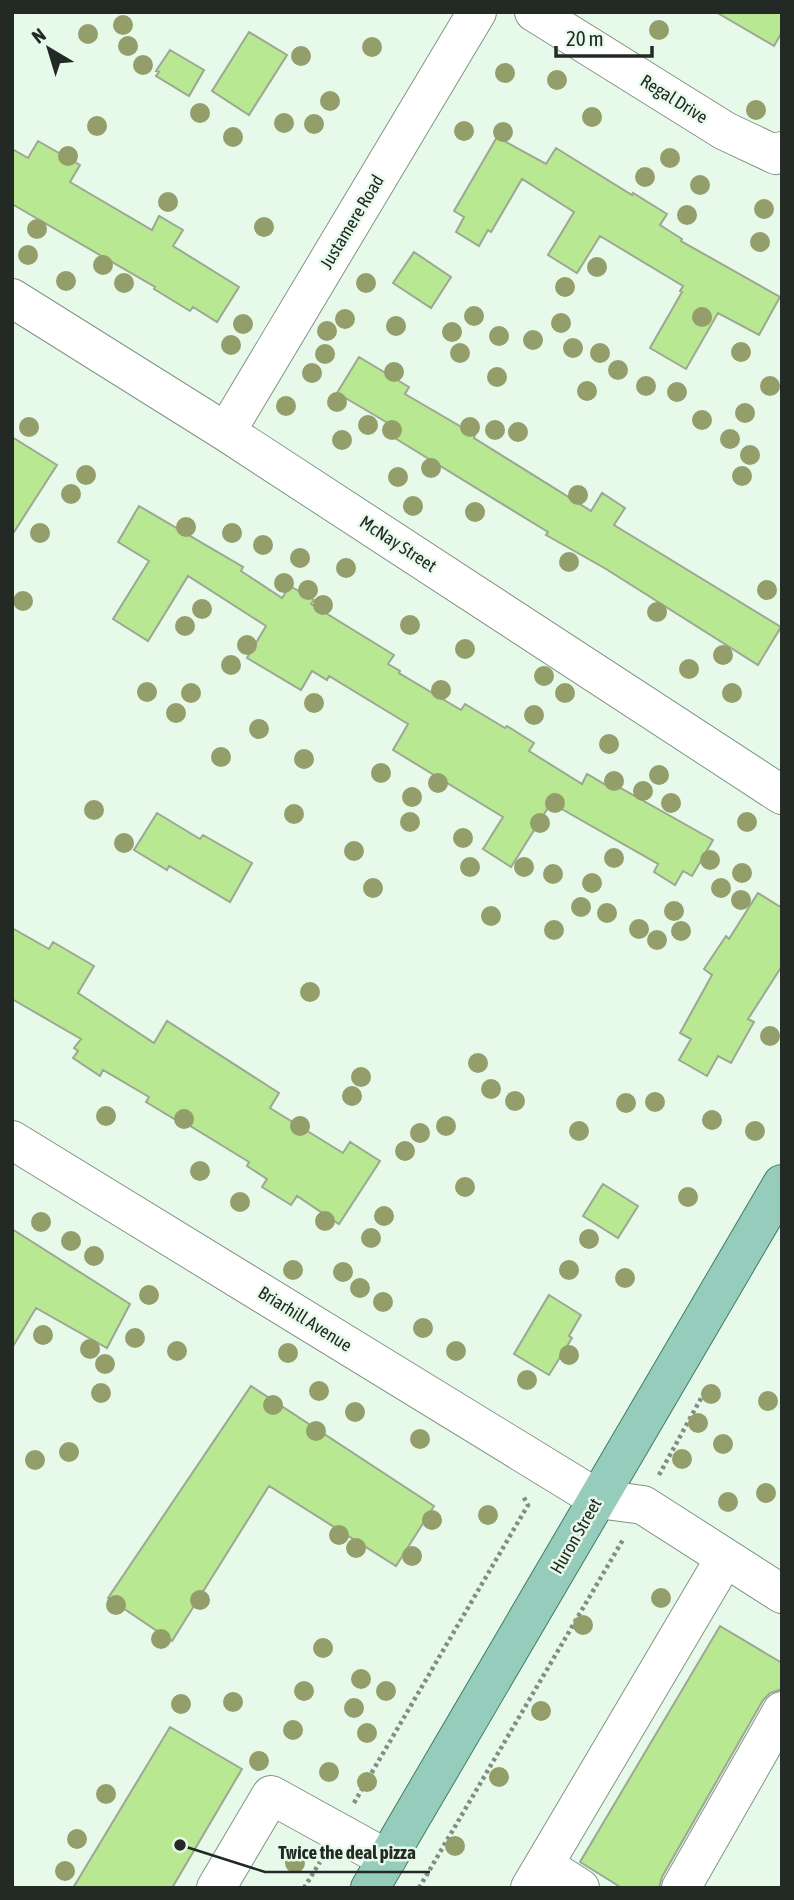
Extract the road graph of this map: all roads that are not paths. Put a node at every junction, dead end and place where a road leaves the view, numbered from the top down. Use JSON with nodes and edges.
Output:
{"nodes":[{"id":1,"x":477,"y":12,"type":"edge"},
{"id":2,"x":534,"y":12,"type":"edge"},
{"id":3,"x":782,"y":151,"type":"edge"},
{"id":4,"x":12,"y":298,"type":"edge"},
{"id":5,"x":226,"y":432,"type":"junction"},
{"id":6,"x":782,"y":795,"type":"edge"},
{"id":7,"x":12,"y":1140,"type":"edge"},
{"id":8,"x":782,"y":1184,"type":"edge"},
{"id":9,"x":598,"y":1499,"type":"junction"},
{"id":10,"x":726,"y":1558,"type":"junction"},
{"id":11,"x":782,"y":1594,"type":"edge"},
{"id":12,"x":782,"y":1711,"type":"edge"},
{"id":13,"x":378,"y":1873,"type":"edge"},
{"id":14,"x":537,"y":1876,"type":"edge"},
{"id":15,"x":216,"y":1888,"type":"edge"},
{"id":16,"x":580,"y":1888,"type":"edge"},
{"id":17,"x":681,"y":1888,"type":"edge"}],
"edges":[{"from":1,"to":5,"type":"street","name":"Justamere Road"},
{"from":2,"to":3,"type":"street","name":"Regal Drive"},
{"from":4,"to":5,"type":"street","name":"McNay Street"},
{"from":5,"to":6,"type":"street","name":"McNay Street"},
{"from":7,"to":9,"type":"street","name":"Briarhill Avenue"},
{"from":8,"to":9,"type":"main road","name":"Huron Street"},
{"from":9,"to":10,"type":"street"},
{"from":9,"to":13,"type":"main road","name":"Huron Street"},
{"from":10,"to":11,"type":"street"},
{"from":10,"to":14,"type":"street"},
{"from":12,"to":17,"type":"street"},
{"from":13,"to":15,"type":"street"},
{"from":14,"to":16,"type":"street"}]}
